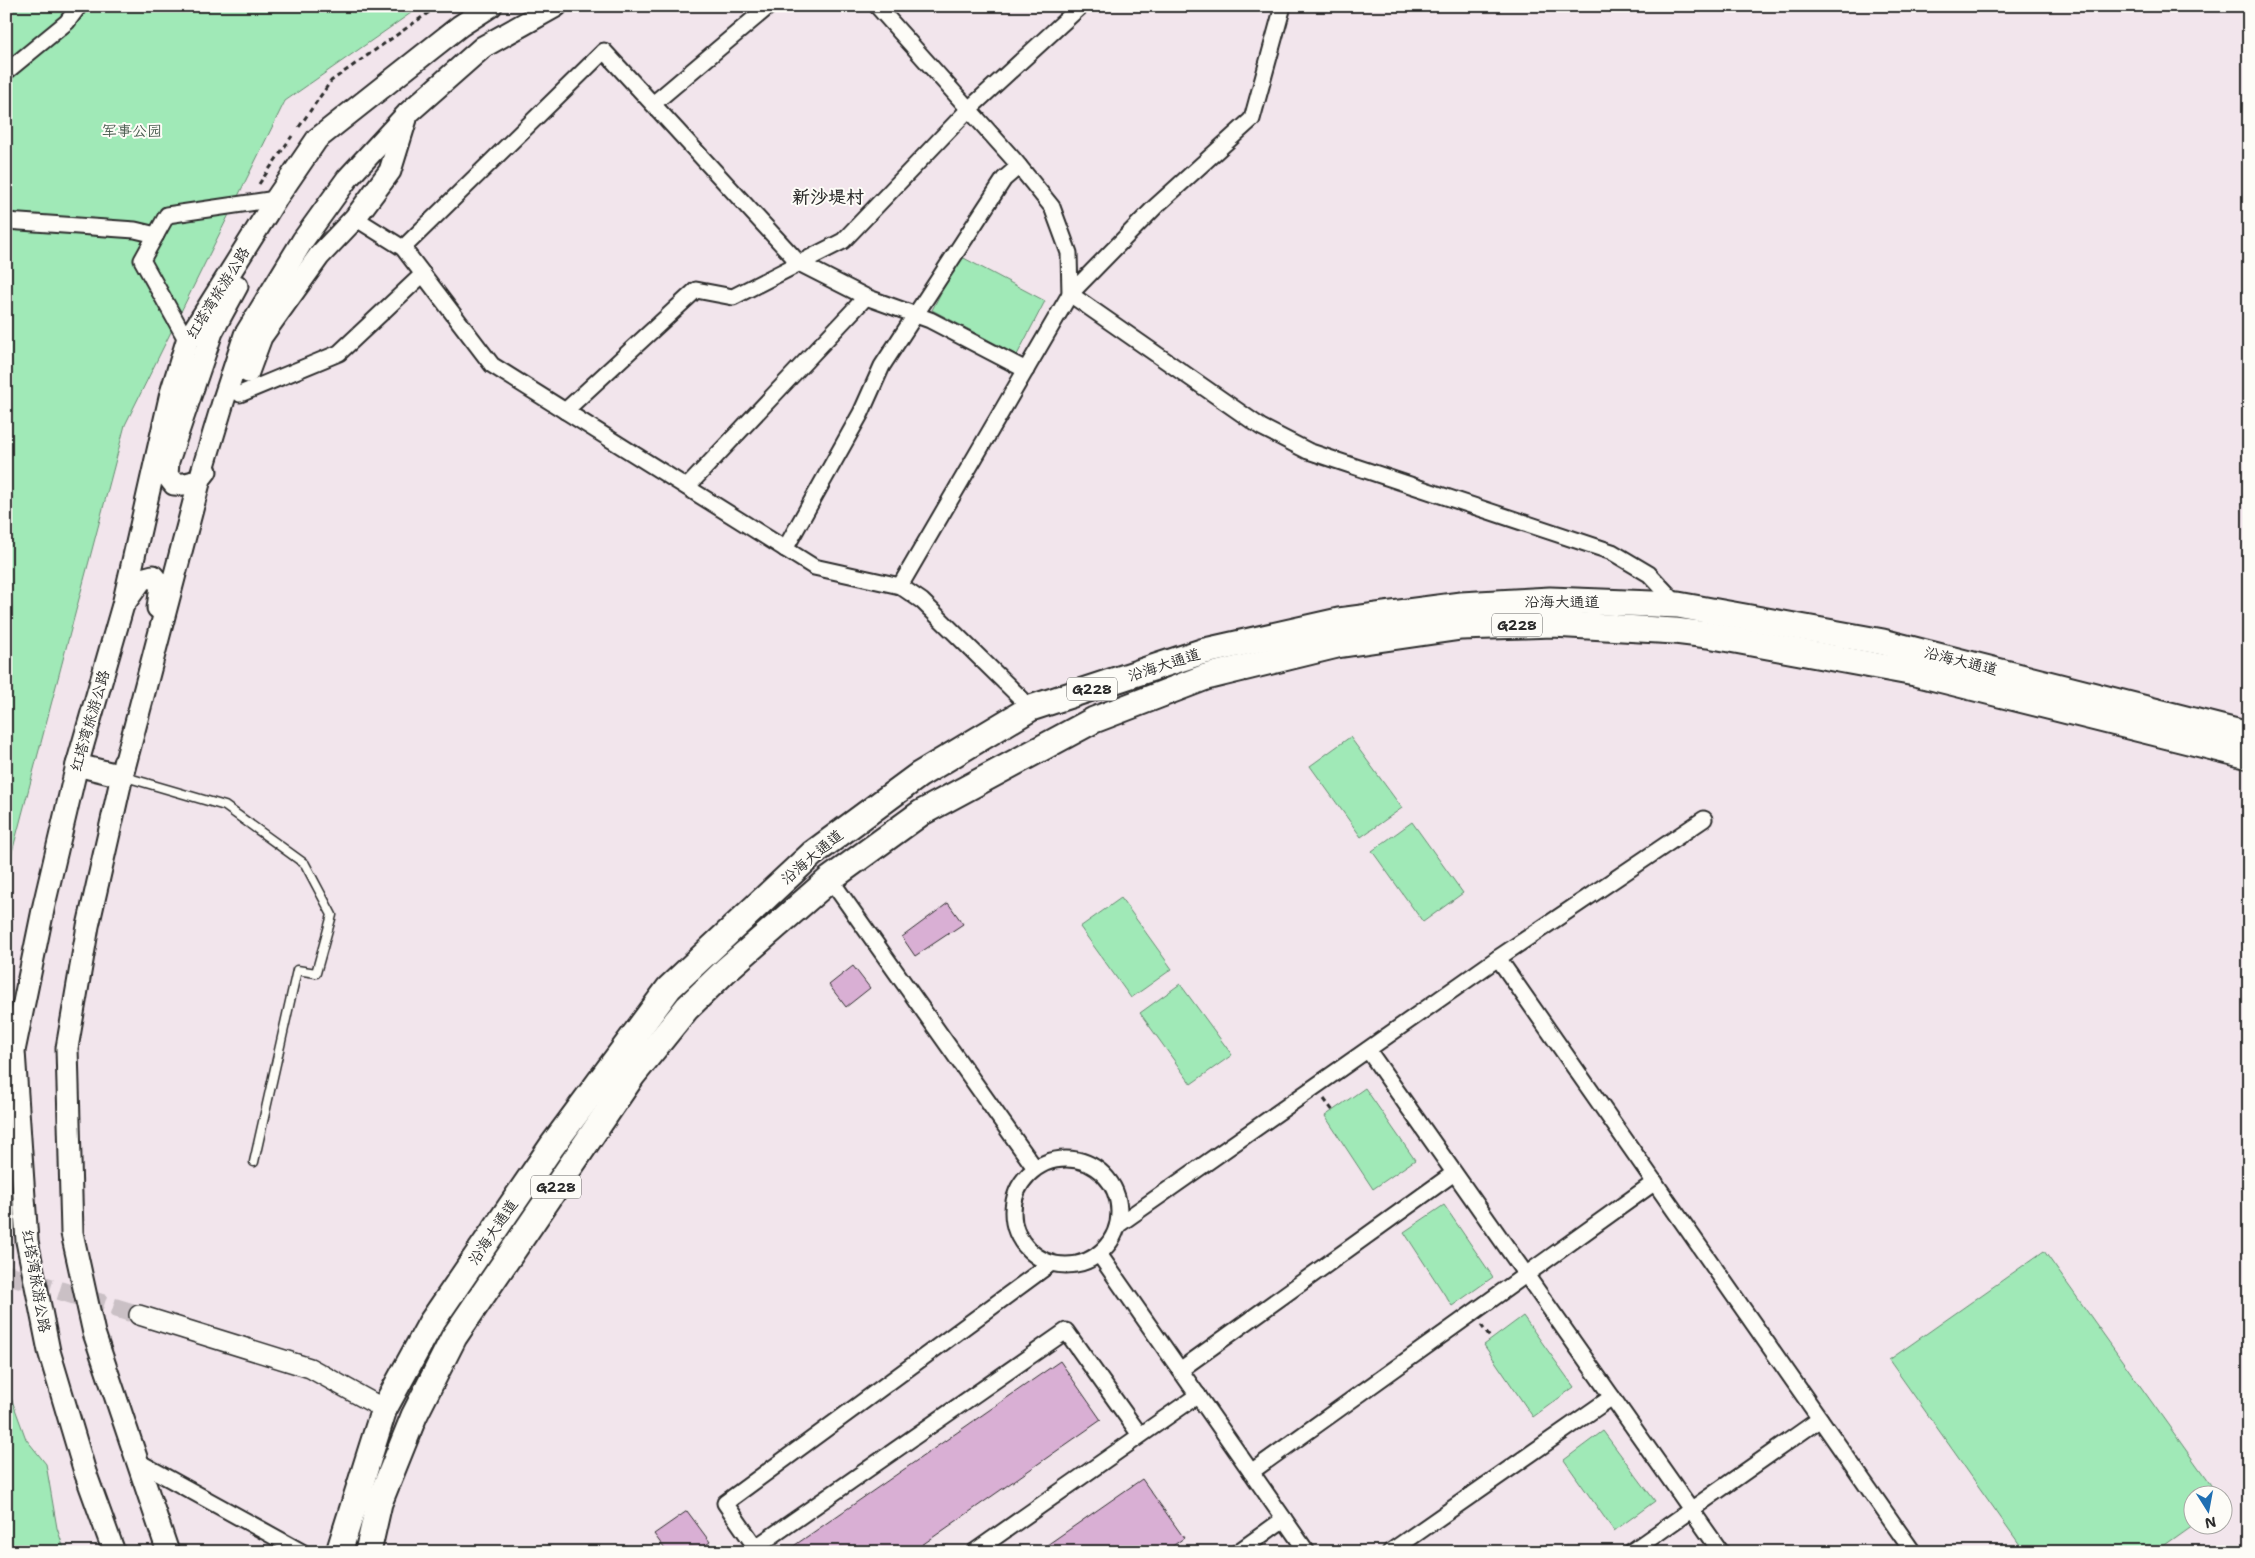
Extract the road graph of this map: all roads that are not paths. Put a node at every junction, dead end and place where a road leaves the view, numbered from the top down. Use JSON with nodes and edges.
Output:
{"nodes":[{"id":1,"x":78,"y":6,"type":"edge"},
{"id":2,"x":491,"y":6,"type":"edge"},
{"id":3,"x":556,"y":6,"type":"edge"},
{"id":4,"x":769,"y":6,"type":"edge"},
{"id":5,"x":877,"y":6,"type":"edge"},
{"id":6,"x":1082,"y":6,"type":"edge"},
{"id":7,"x":1283,"y":6,"type":"edge"},
{"id":8,"x":6,"y":72,"type":"edge"},
{"id":9,"x":653,"y":104,"type":"junction"},
{"id":10,"x":969,"y":109,"type":"junction"},
{"id":11,"x":407,"y":114,"type":"junction"},
{"id":12,"x":1019,"y":166,"type":"junction"},
{"id":13,"x":276,"y":199,"type":"junction"},
{"id":14,"x":354,"y":218,"type":"junction"},
{"id":15,"x":6,"y":221,"type":"edge"},
{"id":16,"x":258,"y":231,"type":"junction"},
{"id":17,"x":156,"y":234,"type":"junction"},
{"id":18,"x":404,"y":248,"type":"junction"},
{"id":19,"x":799,"y":263,"type":"junction"},
{"id":20,"x":423,"y":274,"type":"junction"},
{"id":21,"x":1070,"y":294,"type":"junction"},
{"id":22,"x":866,"y":297,"type":"junction"},
{"id":23,"x":915,"y":315,"type":"junction"},
{"id":24,"x":187,"y":341,"type":"junction"},
{"id":25,"x":1026,"y":370,"type":"junction"},
{"id":26,"x":240,"y":394,"type":"junction"},
{"id":27,"x":565,"y":411,"type":"junction"},
{"id":28,"x":200,"y":479,"type":"junction"},
{"id":29,"x":687,"y":487,"type":"junction"},
{"id":30,"x":785,"y":549,"type":"junction"},
{"id":31,"x":900,"y":586,"type":"junction"},
{"id":32,"x":123,"y":605,"type":"junction"},
{"id":33,"x":1678,"y":605,"type":"junction"},
{"id":34,"x":1141,"y":672,"type":"junction"},
{"id":35,"x":1150,"y":698,"type":"junction"},
{"id":36,"x":1031,"y":708,"type":"junction"},
{"id":37,"x":2249,"y":735,"type":"edge"},
{"id":38,"x":2249,"y":756,"type":"edge"},
{"id":39,"x":77,"y":765,"type":"junction"},
{"id":40,"x":122,"y":776,"type":"junction"},
{"id":41,"x":1704,"y":819,"type":"dead end"},
{"id":42,"x":812,"y":854,"type":"junction"},
{"id":43,"x":830,"y":878,"type":"junction"},
{"id":44,"x":1498,"y":958,"type":"junction"},
{"id":45,"x":10,"y":1050,"type":"edge"},
{"id":46,"x":1368,"y":1050,"type":"junction"},
{"id":47,"x":254,"y":1162,"type":"dead end"},
{"id":48,"x":1035,"y":1168,"type":"junction"},
{"id":49,"x":1454,"y":1174,"type":"junction"},
{"id":50,"x":1654,"y":1182,"type":"junction"},
{"id":51,"x":1118,"y":1225,"type":"junction"},
{"id":52,"x":1099,"y":1254,"type":"junction"},
{"id":53,"x":1050,"y":1264,"type":"junction"},
{"id":54,"x":1526,"y":1275,"type":"junction"},
{"id":55,"x":139,"y":1315,"type":"tunnel mouth"},
{"id":56,"x":1180,"y":1370,"type":"junction"},
{"id":57,"x":1198,"y":1395,"type":"junction"},
{"id":58,"x":1612,"y":1397,"type":"junction"},
{"id":59,"x":384,"y":1409,"type":"junction"},
{"id":60,"x":1820,"y":1419,"type":"junction"},
{"id":61,"x":1140,"y":1435,"type":"junction"},
{"id":62,"x":137,"y":1460,"type":"junction"},
{"id":63,"x":1251,"y":1472,"type":"junction"},
{"id":64,"x":1691,"y":1509,"type":"junction"},
{"id":65,"x":1284,"y":1519,"type":"junction"},
{"id":66,"x":755,"y":1550,"type":"edge"},
{"id":67,"x":114,"y":1552,"type":"edge"},
{"id":68,"x":168,"y":1552,"type":"edge"},
{"id":69,"x":302,"y":1552,"type":"edge"},
{"id":70,"x":339,"y":1552,"type":"edge"},
{"id":71,"x":368,"y":1552,"type":"edge"},
{"id":72,"x":974,"y":1552,"type":"edge"},
{"id":73,"x":1238,"y":1552,"type":"edge"},
{"id":74,"x":1307,"y":1552,"type":"edge"},
{"id":75,"x":1390,"y":1552,"type":"edge"},
{"id":76,"x":1631,"y":1552,"type":"edge"},
{"id":77,"x":1721,"y":1552,"type":"edge"},
{"id":78,"x":1913,"y":1552,"type":"edge"}],
"edges":[{"from":1,"to":8,"type":"street"},
{"from":2,"to":13,"type":"main road","name":"红塔湾旅游公路"},
{"from":3,"to":11,"type":"main road"},
{"from":4,"to":9,"type":"street"},
{"from":5,"to":10,"type":"street"},
{"from":6,"to":10,"type":"street"},
{"from":7,"to":21,"type":"street"},
{"from":9,"to":18,"type":"street"},
{"from":9,"to":19,"type":"street"},
{"from":10,"to":12,"type":"street"},
{"from":10,"to":19,"type":"street"},
{"from":11,"to":14,"type":"main road"},
{"from":11,"to":28,"type":"main road"},
{"from":12,"to":21,"type":"street"},
{"from":12,"to":23,"type":"street"},
{"from":13,"to":16,"type":"main road","name":"红塔湾旅游公路"},
{"from":13,"to":17,"type":"street"},
{"from":14,"to":18,"type":"street"},
{"from":14,"to":26,"type":"main road"},
{"from":15,"to":17,"type":"street"},
{"from":16,"to":24,"type":"main road","name":"红塔湾旅游公路"},
{"from":16,"to":28,"type":"main road"},
{"from":17,"to":24,"type":"street"},
{"from":18,"to":20,"type":"street"},
{"from":19,"to":22,"type":"street"},
{"from":19,"to":27,"type":"street"},
{"from":20,"to":26,"type":"street"},
{"from":20,"to":27,"type":"street"},
{"from":21,"to":25,"type":"street"},
{"from":21,"to":33,"type":"street"},
{"from":22,"to":23,"type":"street"},
{"from":22,"to":29,"type":"street"},
{"from":23,"to":25,"type":"street"},
{"from":23,"to":30,"type":"street"},
{"from":24,"to":32,"type":"main road","name":"红塔湾旅游公路"},
{"from":25,"to":31,"type":"street"},
{"from":26,"to":28,"type":"main road"},
{"from":27,"to":29,"type":"street"},
{"from":28,"to":40,"type":"main road"},
{"from":29,"to":30,"type":"street"},
{"from":30,"to":31,"type":"street"},
{"from":31,"to":36,"type":"street"},
{"from":32,"to":39,"type":"main road","name":"红塔湾旅游公路"},
{"from":32,"to":40,"type":"main road"},
{"from":33,"to":34,"type":"highway","name":"沿海大通道","number":"G228"},
{"from":33,"to":37,"type":"highway","name":"沿海大通道","number":"G228"},
{"from":34,"to":35,"type":"highway"},
{"from":34,"to":36,"type":"highway","name":"沿海大通道","number":"G228"},
{"from":35,"to":38,"type":"highway","name":"沿海大通道","number":"G228"},
{"from":35,"to":43,"type":"highway","name":"沿海大通道","number":"G228"},
{"from":36,"to":42,"type":"highway","name":"沿海大通道","number":"G228"},
{"from":39,"to":40,"type":"main road"},
{"from":39,"to":45,"type":"main road","name":"红塔湾旅游公路"},
{"from":40,"to":47,"type":"lane"},
{"from":40,"to":62,"type":"main road"},
{"from":41,"to":44,"type":"street"},
{"from":42,"to":43,"type":"highway"},
{"from":42,"to":59,"type":"highway","name":"沿海大通道","number":"G228"},
{"from":43,"to":48,"type":"street"},
{"from":43,"to":71,"type":"highway","name":"沿海大通道","number":"G228"},
{"from":44,"to":46,"type":"street"},
{"from":44,"to":50,"type":"street"},
{"from":45,"to":67,"type":"main road","name":"红塔湾旅游公路"},
{"from":46,"to":49,"type":"street"},
{"from":46,"to":51,"type":"street"},
{"from":48,"to":51,"type":"street"},
{"from":48,"to":53,"type":"street"},
{"from":49,"to":54,"type":"street"},
{"from":49,"to":56,"type":"street"},
{"from":50,"to":54,"type":"street"},
{"from":50,"to":60,"type":"street"},
{"from":51,"to":52,"type":"street"},
{"from":52,"to":53,"type":"street"},
{"from":52,"to":56,"type":"street"},
{"from":53,"to":66,"type":"street"},
{"from":54,"to":58,"type":"street"},
{"from":54,"to":63,"type":"street"},
{"from":55,"to":59,"type":"street"},
{"from":56,"to":57,"type":"street"},
{"from":57,"to":61,"type":"street"},
{"from":57,"to":63,"type":"street"},
{"from":58,"to":64,"type":"street"},
{"from":58,"to":75,"type":"street"},
{"from":59,"to":70,"type":"highway","name":"沿海大通道","number":"G228"},
{"from":60,"to":64,"type":"street"},
{"from":60,"to":78,"type":"street"},
{"from":61,"to":66,"type":"street"},
{"from":61,"to":72,"type":"street"},
{"from":62,"to":68,"type":"main road"},
{"from":62,"to":69,"type":"street"},
{"from":63,"to":65,"type":"street"},
{"from":64,"to":76,"type":"street"},
{"from":64,"to":77,"type":"street"},
{"from":65,"to":73,"type":"street"},
{"from":65,"to":74,"type":"street"}]}
